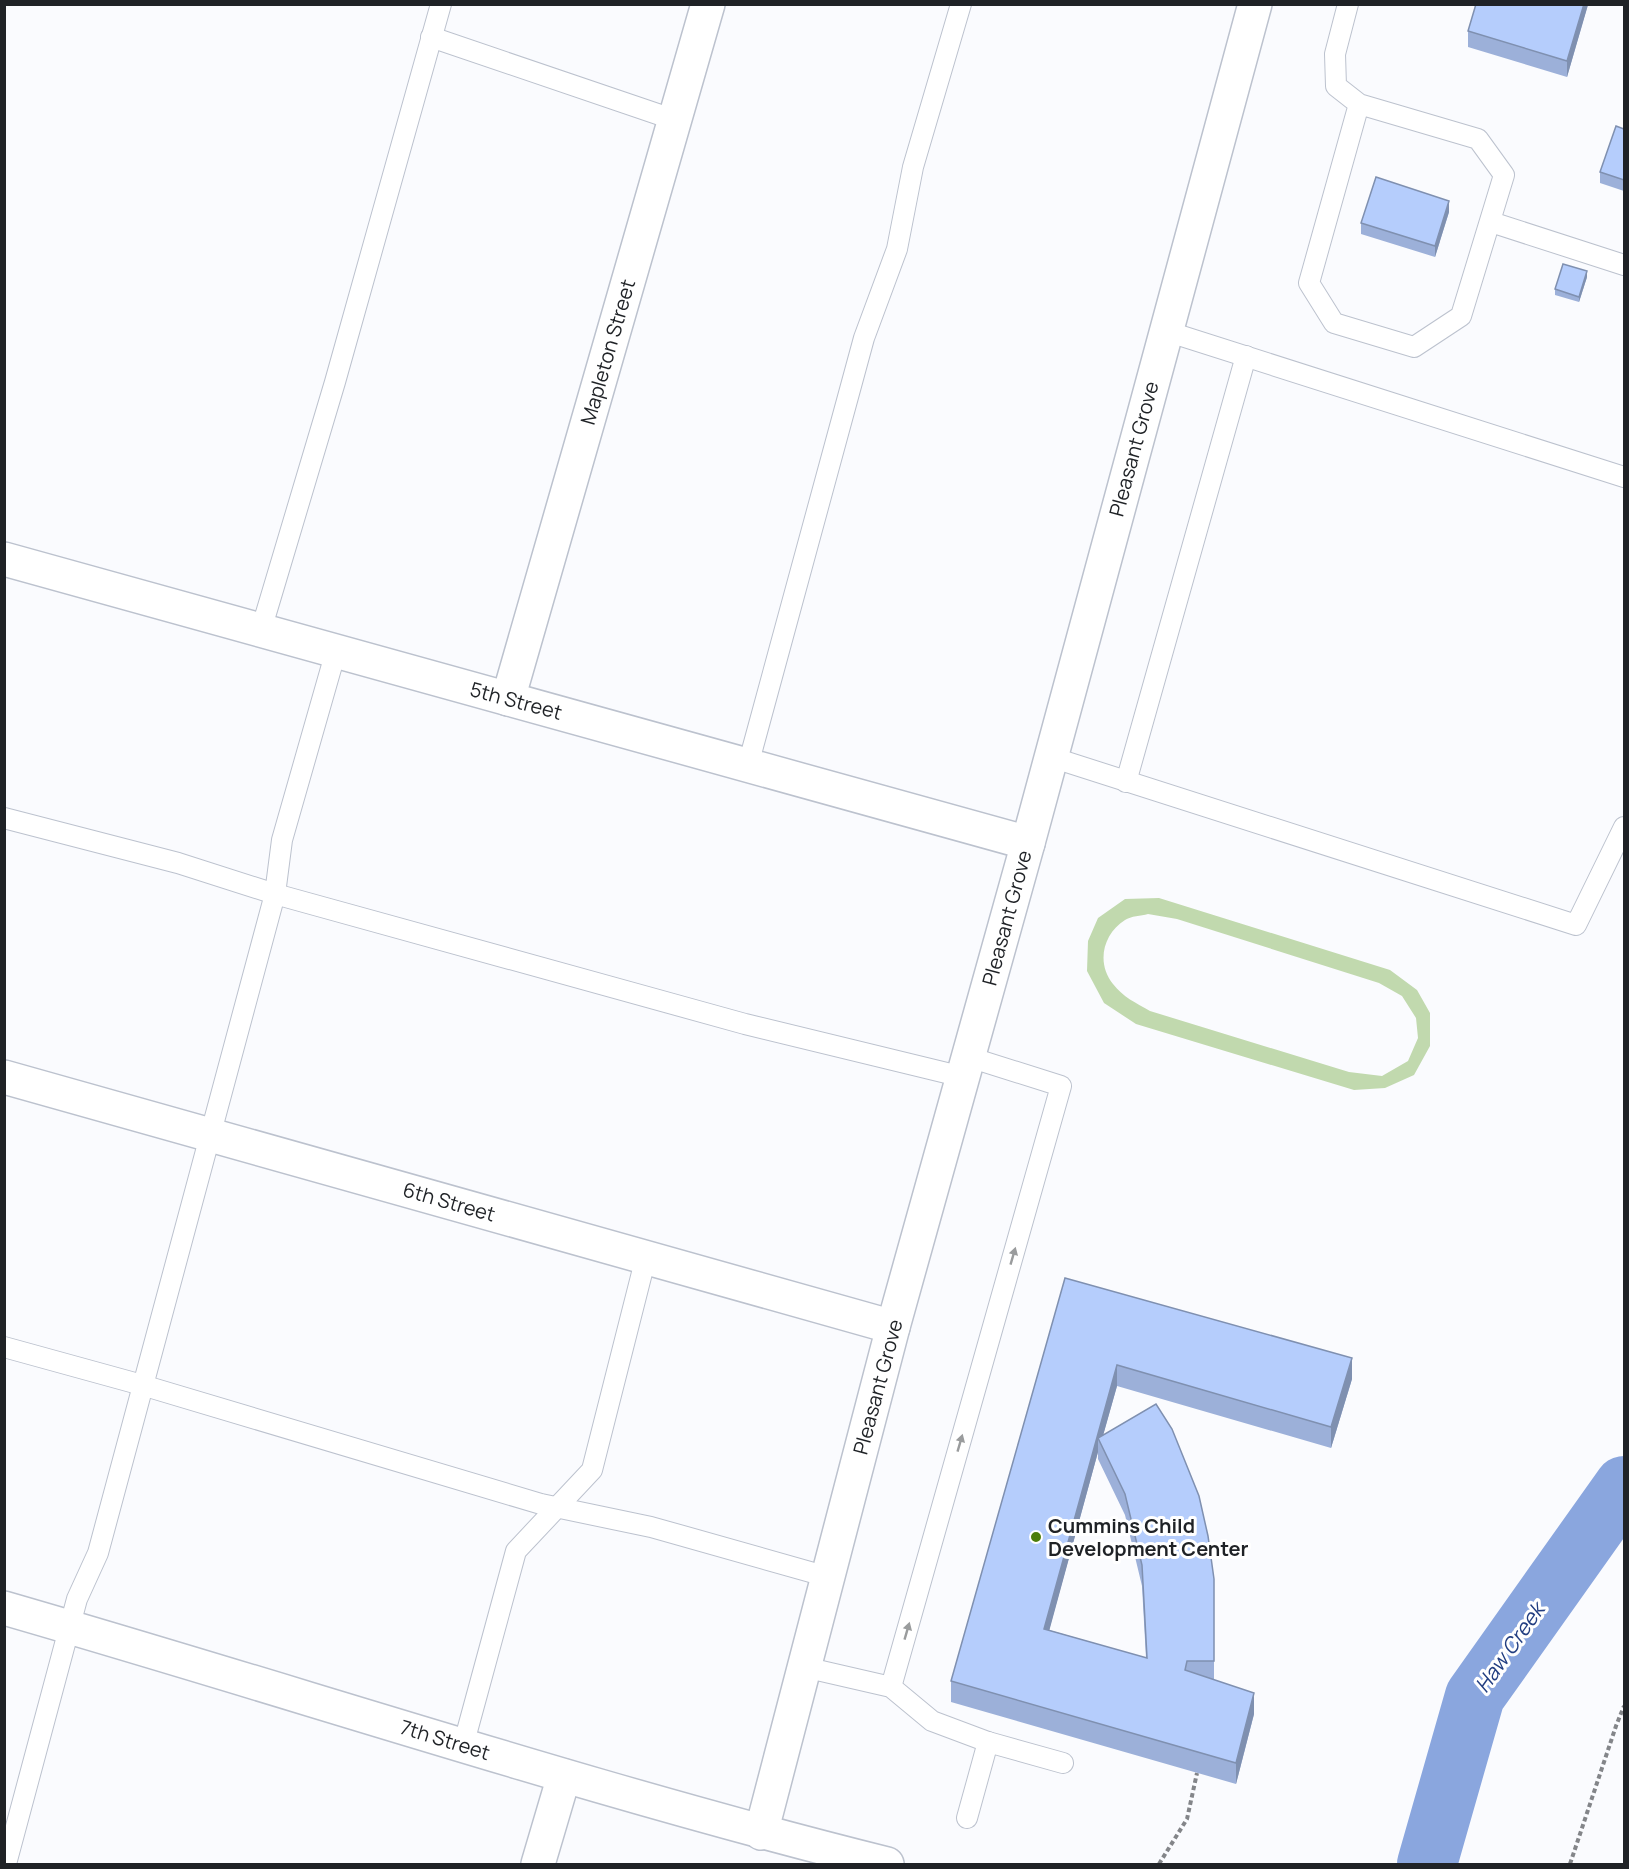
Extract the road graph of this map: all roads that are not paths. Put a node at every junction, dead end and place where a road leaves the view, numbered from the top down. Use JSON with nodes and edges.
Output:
{"nodes":[{"id":1,"x":441,"y":4,"type":"edge"},
{"id":2,"x":708,"y":4,"type":"edge"},
{"id":3,"x":961,"y":4,"type":"edge"},
{"id":4,"x":1255,"y":4,"type":"edge"},
{"id":5,"x":1347,"y":4,"type":"edge"},
{"id":6,"x":431,"y":36,"type":"junction"},
{"id":7,"x":1359,"y":104,"type":"junction"},
{"id":8,"x":675,"y":120,"type":"junction"},
{"id":9,"x":1491,"y":222,"type":"junction"},
{"id":10,"x":1624,"y":265,"type":"edge"},
{"id":11,"x":1166,"y":331,"type":"junction"},
{"id":12,"x":1246,"y":356,"type":"junction"},
{"id":13,"x":1624,"y":477,"type":"edge"},
{"id":14,"x":4,"y":559,"type":"edge"},
{"id":15,"x":261,"y":630,"type":"junction"},
{"id":16,"x":336,"y":651,"type":"junction"},
{"id":17,"x":508,"y":699,"type":"junction"},
{"id":18,"x":1051,"y":757,"type":"junction"},
{"id":19,"x":748,"y":765,"type":"junction"},
{"id":20,"x":1126,"y":782,"type":"junction"},
{"id":21,"x":4,"y":818,"type":"edge"},
{"id":22,"x":1624,"y":827,"type":"edge"},
{"id":23,"x":1028,"y":843,"type":"junction"},
{"id":24,"x":275,"y":894,"type":"junction"},
{"id":25,"x":966,"y":1067,"type":"junction"},
{"id":26,"x":4,"y":1077,"type":"edge"},
{"id":27,"x":210,"y":1134,"type":"junction"},
{"id":28,"x":646,"y":1257,"type":"junction"},
{"id":29,"x":893,"y":1327,"type":"junction"},
{"id":30,"x":4,"y":1347,"type":"edge"},
{"id":31,"x":142,"y":1385,"type":"junction"},
{"id":32,"x":557,"y":1507,"type":"junction"},
{"id":33,"x":828,"y":1577,"type":"junction"},
{"id":34,"x":4,"y":1608,"type":"edge"},
{"id":35,"x":70,"y":1627,"type":"junction"},
{"id":36,"x":804,"y":1667,"type":"junction"},
{"id":37,"x":891,"y":1687,"type":"junction"},
{"id":38,"x":988,"y":1742,"type":"junction"},
{"id":39,"x":463,"y":1746,"type":"junction"},
{"id":40,"x":1063,"y":1763,"type":"dead end"},
{"id":41,"x":564,"y":1776,"type":"junction"},
{"id":42,"x":967,"y":1818,"type":"dead end"},
{"id":43,"x":761,"y":1833,"type":"junction"},
{"id":44,"x":6,"y":1864,"type":"edge"},
{"id":45,"x":538,"y":1864,"type":"edge"},
{"id":46,"x":887,"y":1864,"type":"edge"}],
"edges":[{"from":1,"to":6,"type":"lane"},
{"from":2,"to":8,"type":"street","name":"Mapleton Street"},
{"from":3,"to":19,"type":"lane"},
{"from":4,"to":11,"type":"street","name":"Pleasant Grove"},
{"from":5,"to":7,"type":"lane"},
{"from":6,"to":8,"type":"lane"},
{"from":6,"to":15,"type":"lane"},
{"from":7,"to":9,"type":"lane"},
{"from":7,"to":9,"type":"lane"},
{"from":8,"to":17,"type":"street","name":"Mapleton Street"},
{"from":9,"to":10,"type":"lane"},
{"from":11,"to":12,"type":"lane"},
{"from":11,"to":18,"type":"street","name":"Pleasant Grove"},
{"from":12,"to":13,"type":"lane"},
{"from":12,"to":20,"type":"lane"},
{"from":14,"to":15,"type":"street","name":"5th Street"},
{"from":15,"to":16,"type":"street","name":"5th Street"},
{"from":16,"to":17,"type":"street","name":"5th Street"},
{"from":16,"to":24,"type":"lane"},
{"from":17,"to":19,"type":"street","name":"5th Street"},
{"from":18,"to":20,"type":"lane"},
{"from":18,"to":23,"type":"street","name":"Pleasant Grove"},
{"from":19,"to":23,"type":"street","name":"5th Street"},
{"from":20,"to":22,"type":"lane"},
{"from":21,"to":24,"type":"lane"},
{"from":23,"to":25,"type":"street","name":"Pleasant Grove"},
{"from":24,"to":25,"type":"lane"},
{"from":24,"to":27,"type":"lane"},
{"from":25,"to":29,"type":"street","name":"Pleasant Grove"},
{"from":37,"to":25,"type":"lane","one_way":true},
{"from":26,"to":27,"type":"street","name":"6th Street"},
{"from":27,"to":28,"type":"street","name":"6th Street"},
{"from":27,"to":31,"type":"lane"},
{"from":28,"to":29,"type":"street","name":"6th Street"},
{"from":28,"to":32,"type":"lane"},
{"from":29,"to":33,"type":"street","name":"Pleasant Grove"},
{"from":30,"to":31,"type":"lane"},
{"from":31,"to":32,"type":"lane"},
{"from":31,"to":35,"type":"lane"},
{"from":32,"to":33,"type":"lane"},
{"from":32,"to":39,"type":"lane"},
{"from":33,"to":36,"type":"street","name":"Pleasant Grove"},
{"from":34,"to":35,"type":"street","name":"7th Street"},
{"from":35,"to":39,"type":"street","name":"7th Street"},
{"from":35,"to":44,"type":"lane"},
{"from":36,"to":37,"type":"lane"},
{"from":36,"to":43,"type":"street","name":"Pleasant Grove"},
{"from":37,"to":38,"type":"lane"},
{"from":38,"to":40,"type":"lane"},
{"from":38,"to":42,"type":"lane"},
{"from":39,"to":41,"type":"street","name":"7th Street"},
{"from":41,"to":43,"type":"street","name":"7th Street"},
{"from":41,"to":45,"type":"street"},
{"from":43,"to":46,"type":"street","name":"7th Street"}]}
